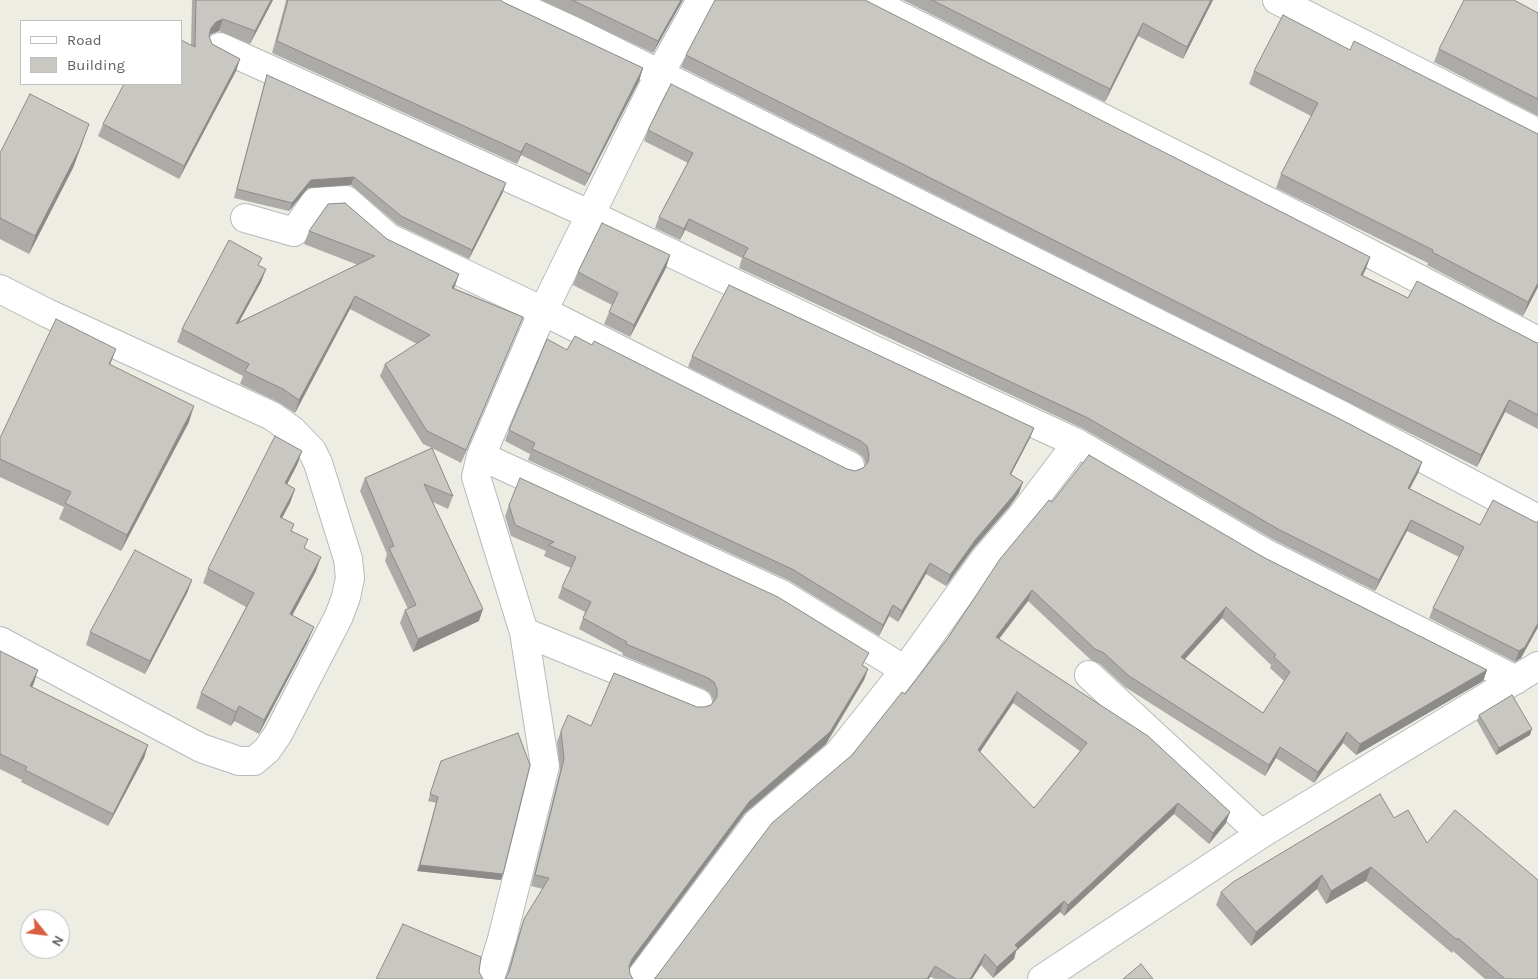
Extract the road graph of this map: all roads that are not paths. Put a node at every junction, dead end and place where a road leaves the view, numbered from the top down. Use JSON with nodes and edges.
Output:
{"nodes":[{"id":1,"x":505,"y":0,"type":"edge"},
{"id":2,"x":701,"y":0,"type":"edge"},
{"id":3,"x":868,"y":0,"type":"edge"},
{"id":4,"x":1276,"y":0,"type":"edge"},
{"id":5,"x":220,"y":47,"type":"edge"},
{"id":6,"x":659,"y":75,"type":"junction"},
{"id":7,"x":1538,"y":133,"type":"edge"},
{"id":8,"x":589,"y":214,"type":"junction"},
{"id":9,"x":245,"y":218,"type":"dead end"},
{"id":10,"x":0,"y":289,"type":"edge"},
{"id":11,"x":543,"y":310,"type":"junction"},
{"id":12,"x":1538,"y":341,"type":"edge"},
{"id":13,"x":1077,"y":443,"type":"junction"},
{"id":14,"x":481,"y":456,"type":"junction"},
{"id":15,"x":850,"y":466,"type":"dead end"},
{"id":16,"x":1538,"y":519,"type":"edge"},
{"id":17,"x":524,"y":632,"type":"junction"},
{"id":18,"x":0,"y":641,"type":"edge"},
{"id":19,"x":905,"y":670,"type":"junction"},
{"id":20,"x":1527,"y":673,"type":"edge"},
{"id":21,"x":1089,"y":675,"type":"dead end"},
{"id":22,"x":698,"y":703,"type":"dead end"},
{"id":23,"x":1261,"y":834,"type":"junction"},
{"id":24,"x":490,"y":979,"type":"edge"},
{"id":25,"x":640,"y":979,"type":"edge"},
{"id":26,"x":1042,"y":979,"type":"edge"}],
"edges":[{"from":1,"to":6,"type":"street"},
{"from":2,"to":6,"type":"street"},
{"from":3,"to":12,"type":"street"},
{"from":4,"to":7,"type":"street"},
{"from":5,"to":8,"type":"street"},
{"from":6,"to":8,"type":"street"},
{"from":6,"to":16,"type":"street"},
{"from":8,"to":11,"type":"street"},
{"from":8,"to":13,"type":"street"},
{"from":9,"to":11,"type":"street"},
{"from":10,"to":18,"type":"street"},
{"from":11,"to":14,"type":"street"},
{"from":11,"to":15,"type":"street"},
{"from":13,"to":19,"type":"street"},
{"from":13,"to":20,"type":"street"},
{"from":14,"to":17,"type":"street"},
{"from":14,"to":19,"type":"street"},
{"from":17,"to":22,"type":"street"},
{"from":17,"to":24,"type":"street"},
{"from":19,"to":25,"type":"street"},
{"from":20,"to":23,"type":"street"},
{"from":21,"to":23,"type":"street"},
{"from":23,"to":26,"type":"street"}]}
